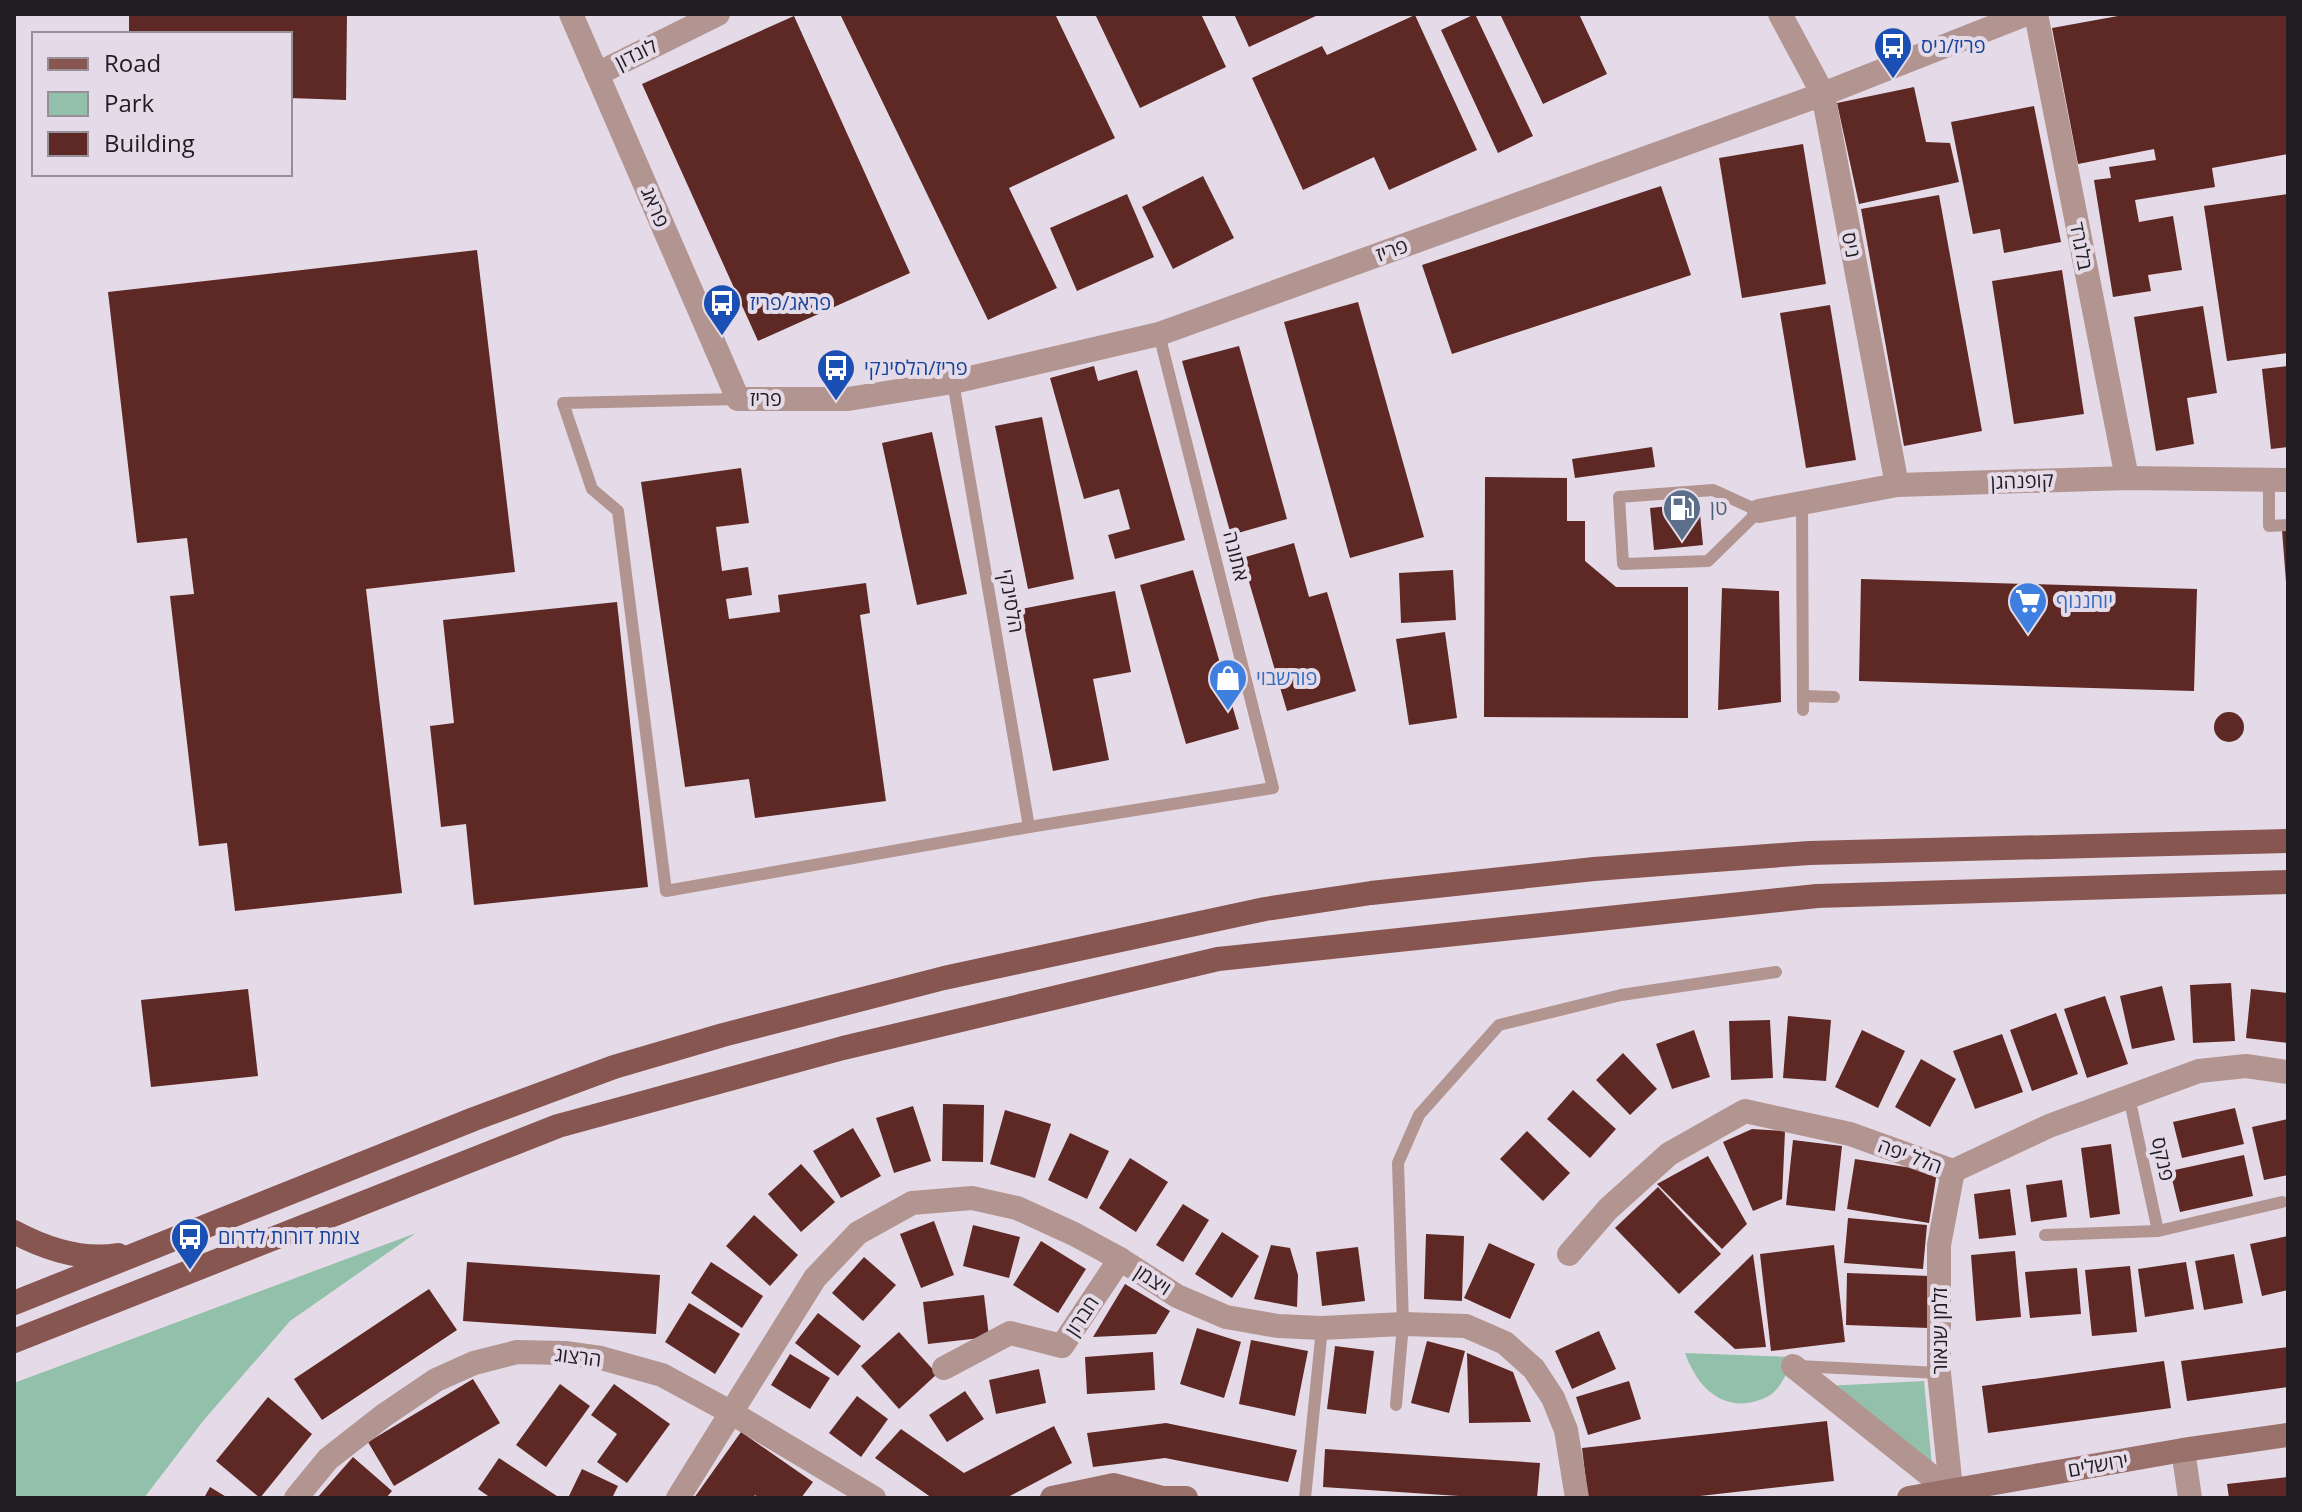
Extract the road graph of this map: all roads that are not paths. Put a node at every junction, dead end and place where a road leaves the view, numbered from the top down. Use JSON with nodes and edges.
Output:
{"nodes":[{"id":1,"x":571,"y":14,"type":"edge"},
{"id":2,"x":718,"y":14,"type":"edge"},
{"id":3,"x":1780,"y":14,"type":"edge"},
{"id":4,"x":2026,"y":14,"type":"edge"},
{"id":5,"x":2036,"y":14,"type":"edge"},
{"id":6,"x":597,"y":74,"type":"junction"},
{"id":7,"x":1823,"y":94,"type":"junction"},
{"id":8,"x":1159,"y":334,"type":"junction"},
{"id":9,"x":953,"y":382,"type":"junction"},
{"id":10,"x":738,"y":399,"type":"junction"},
{"id":11,"x":2127,"y":478,"type":"junction"},
{"id":12,"x":2279,"y":481,"type":"edge"},
{"id":13,"x":1897,"y":485,"type":"junction"},
{"id":14,"x":1802,"y":502,"type":"junction"},
{"id":15,"x":1759,"y":511,"type":"junction"},
{"id":16,"x":2288,"y":525,"type":"edge"},
{"id":17,"x":1803,"y":696,"type":"junction"},
{"id":18,"x":1834,"y":697,"type":"dead end"},
{"id":19,"x":1803,"y":710,"type":"dead end"},
{"id":20,"x":1029,"y":827,"type":"junction"},
{"id":21,"x":2288,"y":841,"type":"edge"},
{"id":22,"x":2288,"y":882,"type":"edge"},
{"id":23,"x":1776,"y":972,"type":"dead end"},
{"id":24,"x":2288,"y":1072,"type":"edge"},
{"id":25,"x":2129,"y":1097,"type":"junction"},
{"id":26,"x":1953,"y":1171,"type":"junction"},
{"id":27,"x":2282,"y":1202,"type":"dead end"},
{"id":28,"x":2158,"y":1231,"type":"junction"},
{"id":29,"x":14,"y":1232,"type":"edge"},
{"id":30,"x":2045,"y":1235,"type":"dead end"},
{"id":31,"x":140,"y":1252,"type":"junction"},
{"id":32,"x":1569,"y":1254,"type":"dead end"},
{"id":33,"x":1120,"y":1259,"type":"junction"},
{"id":34,"x":14,"y":1303,"type":"edge"},
{"id":35,"x":1403,"y":1324,"type":"junction"},
{"id":36,"x":1322,"y":1328,"type":"junction"},
{"id":37,"x":14,"y":1341,"type":"edge"},
{"id":38,"x":1793,"y":1366,"type":"joint"},
{"id":39,"x":944,"y":1368,"type":"dead end"},
{"id":40,"x":1939,"y":1373,"type":"junction"},
{"id":41,"x":1396,"y":1405,"type":"dead end"},
{"id":42,"x":732,"y":1413,"type":"junction"},
{"id":43,"x":2288,"y":1435,"type":"edge"},
{"id":44,"x":2183,"y":1450,"type":"junction"},
{"id":45,"x":1951,"y":1495,"type":"edge"},
{"id":46,"x":1061,"y":1496,"type":"edge"},
{"id":47,"x":1159,"y":1497,"type":"edge"},
{"id":48,"x":296,"y":1498,"type":"edge"},
{"id":49,"x":678,"y":1498,"type":"edge"},
{"id":50,"x":874,"y":1498,"type":"edge"},
{"id":51,"x":1153,"y":1498,"type":"edge"},
{"id":52,"x":1186,"y":1498,"type":"edge"},
{"id":53,"x":1305,"y":1498,"type":"edge"},
{"id":54,"x":1577,"y":1498,"type":"edge"},
{"id":55,"x":1909,"y":1498,"type":"edge"},
{"id":56,"x":2190,"y":1498,"type":"edge"}],
"edges":[{"from":1,"to":6,"type":"street","name":"פראג"},
{"from":2,"to":6,"type":"street","name":"לונדון"},
{"from":3,"to":7,"type":"street","name":"ניס"},
{"from":4,"to":7,"type":"street","name":"פריז"},
{"from":5,"to":11,"type":"street","name":"בלגרד"},
{"from":6,"to":10,"type":"street","name":"פראג"},
{"from":7,"to":8,"type":"street","name":"פריז"},
{"from":7,"to":13,"type":"street","name":"ניס"},
{"from":8,"to":9,"type":"street","name":"פריז"},
{"from":8,"to":20,"type":"lane","name":"אתונה"},
{"from":9,"to":10,"type":"street","name":"פריז"},
{"from":9,"to":20,"type":"lane","name":"הלסינקי"},
{"from":10,"to":20,"type":"lane"},
{"from":11,"to":12,"type":"street","name":"קופנהגן"},
{"from":11,"to":13,"type":"street","name":"קופנהגן"},
{"from":12,"to":16,"type":"lane"},
{"from":13,"to":14,"type":"street","name":"קופנהגן"},
{"from":14,"to":15,"type":"street","name":"קופנהגן"},
{"from":14,"to":17,"type":"lane"},
{"from":15,"to":15,"type":"lane"},
{"from":17,"to":18,"type":"lane"},
{"from":17,"to":19,"type":"lane"},
{"from":21,"to":31,"type":"main road"},
{"from":22,"to":37,"type":"main road"},
{"from":23,"to":35,"type":"lane"},
{"from":24,"to":25,"type":"street","name":"הלל יפה"},
{"from":25,"to":26,"type":"street","name":"הלל יפה"},
{"from":25,"to":28,"type":"lane","name":"פנקס"},
{"from":26,"to":32,"type":"street","name":"הלל יפה"},
{"from":26,"to":40,"type":"street","name":"זלמן שנאור"},
{"from":27,"to":28,"type":"lane"},
{"from":28,"to":30,"type":"lane"},
{"from":29,"to":31,"type":"main road"},
{"from":31,"to":34,"type":"main road"},
{"from":33,"to":36,"type":"street","name":"ויצמן"},
{"from":33,"to":39,"type":"street","name":"חברון"},
{"from":33,"to":42,"type":"street","name":"ויצמן"},
{"from":35,"to":36,"type":"street","name":"ויצמן"},
{"from":35,"to":41,"type":"lane"},
{"from":35,"to":54,"type":"street","name":"ויצמן"},
{"from":36,"to":53,"type":"lane"},
{"from":38,"to":40,"type":"lane"},
{"from":38,"to":45,"type":"street"},
{"from":40,"to":45,"type":"street","name":"זלמן שנאור"},
{"from":42,"to":48,"type":"street","name":"הרצוג"},
{"from":42,"to":49,"type":"street","name":"ויצמן"},
{"from":42,"to":50,"type":"street","name":"הרצוג"},
{"from":43,"to":44,"type":"street","name":"ירושלים"},
{"from":44,"to":45,"type":"street","name":"ירושלים"},
{"from":44,"to":56,"type":"street"},
{"from":45,"to":55,"type":"street","name":"ירושלים"},
{"from":46,"to":47,"type":"street"},
{"from":47,"to":51,"type":"street"},
{"from":47,"to":52,"type":"street"}]}
